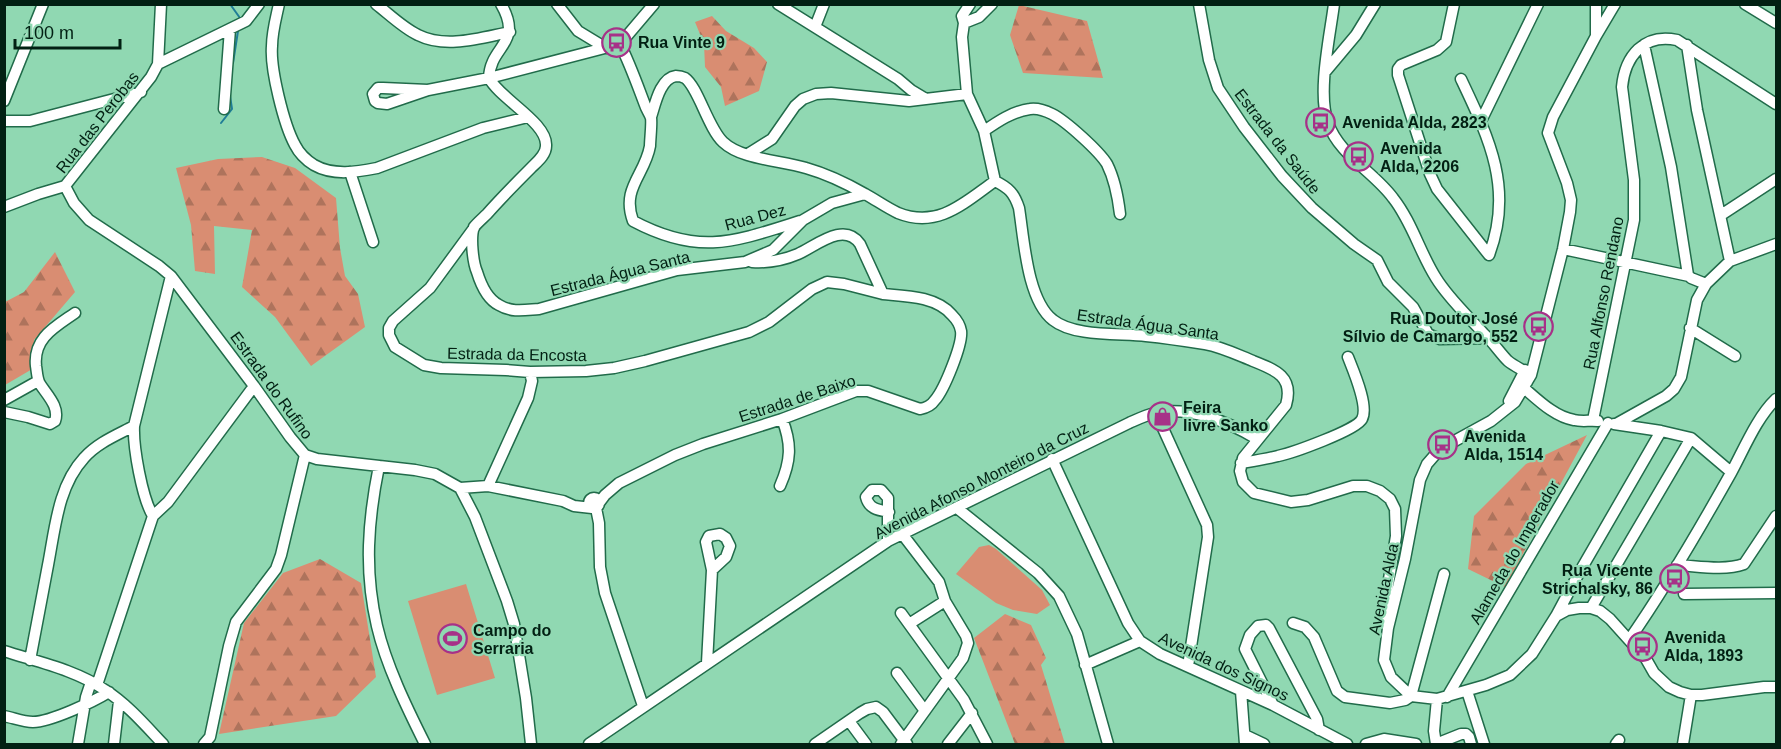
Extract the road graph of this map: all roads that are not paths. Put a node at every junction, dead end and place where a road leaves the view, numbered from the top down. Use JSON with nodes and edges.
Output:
{"nodes":[{"id":1,"x":43,"y":4,"type":"edge"},
{"id":2,"x":161,"y":4,"type":"edge"},
{"id":3,"x":259,"y":4,"type":"edge"},
{"id":4,"x":279,"y":4,"type":"edge"},
{"id":5,"x":376,"y":4,"type":"edge"},
{"id":6,"x":501,"y":4,"type":"edge"},
{"id":7,"x":557,"y":4,"type":"edge"},
{"id":8,"x":654,"y":4,"type":"edge"},
{"id":9,"x":778,"y":4,"type":"edge"},
{"id":10,"x":824,"y":4,"type":"edge"},
{"id":11,"x":970,"y":4,"type":"edge"},
{"id":12,"x":992,"y":4,"type":"edge"},
{"id":13,"x":1199,"y":4,"type":"edge"},
{"id":14,"x":1334,"y":4,"type":"edge"},
{"id":15,"x":1375,"y":4,"type":"edge"},
{"id":16,"x":1454,"y":4,"type":"edge"},
{"id":17,"x":1538,"y":4,"type":"edge"},
{"id":18,"x":1596,"y":4,"type":"edge"},
{"id":19,"x":1745,"y":4,"type":"edge"},
{"id":20,"x":1615,"y":5,"type":"edge"},
{"id":21,"x":964,"y":23,"type":"junction"},
{"id":22,"x":1776,"y":23,"type":"edge"},
{"id":23,"x":815,"y":27,"type":"junction"},
{"id":24,"x":230,"y":29,"type":"junction"},
{"id":25,"x":510,"y":32,"type":"junction"},
{"id":26,"x":1596,"y":36,"type":"junction"},
{"id":27,"x":620,"y":44,"type":"junction"},
{"id":28,"x":1644,"y":45,"type":"junction"},
{"id":29,"x":1687,"y":45,"type":"junction"},
{"id":30,"x":606,"y":48,"type":"junction"},
{"id":31,"x":158,"y":64,"type":"junction"},
{"id":32,"x":1325,"y":72,"type":"junction"},
{"id":33,"x":489,"y":78,"type":"junction"},
{"id":34,"x":1461,"y":79,"type":"dead end"},
{"id":35,"x":428,"y":90,"type":"dead end"},
{"id":36,"x":141,"y":92,"type":"junction"},
{"id":37,"x":967,"y":94,"type":"junction"},
{"id":38,"x":926,"y":99,"type":"junction"},
{"id":39,"x":4,"y":101,"type":"edge"},
{"id":40,"x":1776,"y":104,"type":"edge"},
{"id":41,"x":224,"y":109,"type":"dead end"},
{"id":42,"x":528,"y":117,"type":"junction"},
{"id":43,"x":651,"y":117,"type":"junction"},
{"id":44,"x":4,"y":121,"type":"edge"},
{"id":45,"x":1481,"y":121,"type":"junction"},
{"id":46,"x":984,"y":131,"type":"junction"},
{"id":47,"x":748,"y":154,"type":"junction"},
{"id":48,"x":350,"y":172,"type":"junction"},
{"id":49,"x":1776,"y":179,"type":"edge"},
{"id":50,"x":995,"y":181,"type":"junction"},
{"id":51,"x":65,"y":186,"type":"junction"},
{"id":52,"x":865,"y":194,"type":"junction"},
{"id":53,"x":4,"y":207,"type":"edge"},
{"id":54,"x":1120,"y":214,"type":"dead end"},
{"id":55,"x":1721,"y":215,"type":"junction"},
{"id":56,"x":803,"y":220,"type":"junction"},
{"id":57,"x":474,"y":228,"type":"junction"},
{"id":58,"x":373,"y":242,"type":"dead end"},
{"id":59,"x":1776,"y":244,"type":"edge"},
{"id":60,"x":1563,"y":249,"type":"junction"},
{"id":61,"x":1730,"y":261,"type":"junction"},
{"id":62,"x":745,"y":262,"type":"junction"},
{"id":63,"x":1625,"y":263,"type":"junction"},
{"id":64,"x":171,"y":276,"type":"junction"},
{"id":65,"x":1689,"y":276,"type":"junction"},
{"id":66,"x":1706,"y":284,"type":"junction"},
{"id":67,"x":883,"y":294,"type":"junction"},
{"id":68,"x":75,"y":313,"type":"dead end"},
{"id":69,"x":1690,"y":328,"type":"junction"},
{"id":70,"x":1489,"y":338,"type":"junction"},
{"id":71,"x":1735,"y":356,"type":"dead end"},
{"id":72,"x":1348,"y":357,"type":"dead end"},
{"id":73,"x":530,"y":372,"type":"junction"},
{"id":74,"x":38,"y":381,"type":"junction"},
{"id":75,"x":1523,"y":381,"type":"junction"},
{"id":76,"x":254,"y":386,"type":"junction"},
{"id":77,"x":1776,"y":391,"type":"edge"},
{"id":78,"x":4,"y":400,"type":"edge"},
{"id":79,"x":1774,"y":402,"type":"edge"},
{"id":80,"x":1649,"y":405,"type":"junction"},
{"id":81,"x":4,"y":412,"type":"edge"},
{"id":82,"x":1156,"y":413,"type":"junction"},
{"id":83,"x":782,"y":419,"type":"junction"},
{"id":84,"x":1593,"y":420,"type":"junction"},
{"id":85,"x":1612,"y":423,"type":"junction"},
{"id":86,"x":134,"y":426,"type":"junction"},
{"id":87,"x":1656,"y":431,"type":"junction"},
{"id":88,"x":1691,"y":438,"type":"junction"},
{"id":89,"x":1257,"y":439,"type":"junction"},
{"id":90,"x":305,"y":455,"type":"junction"},
{"id":91,"x":1052,"y":459,"type":"junction"},
{"id":92,"x":1241,"y":463,"type":"junction"},
{"id":93,"x":379,"y":466,"type":"junction"},
{"id":94,"x":1731,"y":472,"type":"junction"},
{"id":95,"x":488,"y":486,"type":"junction"},
{"id":96,"x":780,"y":486,"type":"dead end"},
{"id":97,"x":460,"y":488,"type":"junction"},
{"id":98,"x":594,"y":503,"type":"junction"},
{"id":99,"x":957,"y":508,"type":"junction"},
{"id":100,"x":889,"y":513,"type":"dead end"},
{"id":101,"x":153,"y":516,"type":"junction"},
{"id":102,"x":1776,"y":516,"type":"edge"},
{"id":103,"x":903,"y":534,"type":"junction"},
{"id":104,"x":888,"y":542,"type":"junction"},
{"id":105,"x":1677,"y":565,"type":"junction"},
{"id":106,"x":712,"y":570,"type":"dead end"},
{"id":107,"x":1444,"y":574,"type":"dead end"},
{"id":108,"x":1776,"y":593,"type":"edge"},
{"id":109,"x":1684,"y":594,"type":"dead end"},
{"id":110,"x":945,"y":601,"type":"junction"},
{"id":111,"x":1591,"y":608,"type":"junction"},
{"id":112,"x":901,"y":613,"type":"dead end"},
{"id":113,"x":1556,"y":616,"type":"junction"},
{"id":114,"x":1293,"y":623,"type":"dead end"},
{"id":115,"x":909,"y":624,"type":"junction"},
{"id":116,"x":1388,"y":628,"type":"junction"},
{"id":117,"x":1629,"y":640,"type":"junction"},
{"id":118,"x":1140,"y":641,"type":"junction"},
{"id":119,"x":4,"y":651,"type":"edge"},
{"id":120,"x":30,"y":660,"type":"junction"},
{"id":121,"x":707,"y":663,"type":"junction"},
{"id":122,"x":1085,"y":665,"type":"junction"},
{"id":123,"x":1188,"y":666,"type":"junction"},
{"id":124,"x":897,"y":673,"type":"dead end"},
{"id":125,"x":948,"y":680,"type":"junction"},
{"id":126,"x":94,"y":684,"type":"junction"},
{"id":127,"x":1776,"y":687,"type":"edge"},
{"id":128,"x":1241,"y":691,"type":"junction"},
{"id":129,"x":1467,"y":691,"type":"junction"},
{"id":130,"x":108,"y":692,"type":"junction"},
{"id":131,"x":1691,"y":695,"type":"junction"},
{"id":132,"x":1411,"y":696,"type":"junction"},
{"id":133,"x":1442,"y":698,"type":"junction"},
{"id":134,"x":119,"y":701,"type":"junction"},
{"id":135,"x":85,"y":705,"type":"junction"},
{"id":136,"x":1273,"y":705,"type":"junction"},
{"id":137,"x":643,"y":706,"type":"junction"},
{"id":138,"x":925,"y":711,"type":"junction"},
{"id":139,"x":972,"y":713,"type":"junction"},
{"id":140,"x":4,"y":716,"type":"edge"},
{"id":141,"x":849,"y":721,"type":"junction"},
{"id":142,"x":1319,"y":730,"type":"junction"},
{"id":143,"x":1245,"y":740,"type":"edge"},
{"id":144,"x":819,"y":743,"type":"edge"},
{"id":145,"x":904,"y":743,"type":"edge"},
{"id":146,"x":78,"y":744,"type":"edge"},
{"id":147,"x":114,"y":744,"type":"edge"},
{"id":148,"x":163,"y":744,"type":"edge"},
{"id":149,"x":204,"y":744,"type":"edge"},
{"id":150,"x":425,"y":744,"type":"edge"},
{"id":151,"x":531,"y":744,"type":"edge"},
{"id":152,"x":589,"y":744,"type":"edge"},
{"id":153,"x":866,"y":744,"type":"edge"},
{"id":154,"x":948,"y":744,"type":"edge"},
{"id":155,"x":987,"y":744,"type":"edge"},
{"id":156,"x":1108,"y":744,"type":"edge"},
{"id":157,"x":1264,"y":744,"type":"edge"},
{"id":158,"x":1346,"y":744,"type":"edge"},
{"id":159,"x":1366,"y":744,"type":"edge"},
{"id":160,"x":1416,"y":744,"type":"edge"},
{"id":161,"x":1436,"y":744,"type":"edge"},
{"id":162,"x":1471,"y":744,"type":"edge"},
{"id":163,"x":1484,"y":744,"type":"edge"},
{"id":164,"x":1683,"y":744,"type":"edge"}],
"edges":[{"from":1,"to":39,"type":"street"},
{"from":2,"to":31,"type":"street","name":"Rua das Perobas"},
{"from":3,"to":24,"type":"street"},
{"from":4,"to":48,"type":"street"},
{"from":5,"to":25,"type":"street"},
{"from":6,"to":25,"type":"street"},
{"from":7,"to":30,"type":"street"},
{"from":8,"to":27,"type":"street"},
{"from":9,"to":23,"type":"street"},
{"from":10,"to":23,"type":"street"},
{"from":11,"to":21,"type":"street"},
{"from":12,"to":21,"type":"street"},
{"from":13,"to":70,"type":"street","name":"Estrada da Saúde"},
{"from":14,"to":32,"type":"street"},
{"from":15,"to":32,"type":"street"},
{"from":16,"to":45,"type":"street"},
{"from":17,"to":45,"type":"street"},
{"from":18,"to":26,"type":"street"},
{"from":19,"to":22,"type":"street"},
{"from":20,"to":26,"type":"street"},
{"from":21,"to":37,"type":"street"},
{"from":23,"to":38,"type":"street"},
{"from":24,"to":31,"type":"street"},
{"from":24,"to":41,"type":"street"},
{"from":25,"to":33,"type":"street"},
{"from":26,"to":60,"type":"street"},
{"from":27,"to":30,"type":"street"},
{"from":27,"to":43,"type":"street","name":"Rua Dez"},
{"from":28,"to":29,"type":"street"},
{"from":28,"to":63,"type":"street","name":"Rua Alfonso Rendano"},
{"from":28,"to":65,"type":"street"},
{"from":29,"to":40,"type":"street"},
{"from":29,"to":55,"type":"street"},
{"from":30,"to":33,"type":"street"},
{"from":31,"to":36,"type":"street","name":"Rua das Perobas"},
{"from":32,"to":70,"type":"street"},
{"from":33,"to":35,"type":"street"},
{"from":33,"to":42,"type":"street"},
{"from":34,"to":45,"type":"street"},
{"from":36,"to":44,"type":"street"},
{"from":36,"to":51,"type":"street","name":"Rua das Perobas"},
{"from":37,"to":38,"type":"street"},
{"from":37,"to":46,"type":"street"},
{"from":38,"to":47,"type":"street"},
{"from":42,"to":48,"type":"street"},
{"from":42,"to":57,"type":"street"},
{"from":43,"to":47,"type":"street"},
{"from":43,"to":56,"type":"street","name":"Rua Dez"},
{"from":46,"to":50,"type":"street"},
{"from":46,"to":54,"type":"street"},
{"from":47,"to":52,"type":"street"},
{"from":48,"to":58,"type":"street"},
{"from":49,"to":55,"type":"street"},
{"from":50,"to":52,"type":"street"},
{"from":50,"to":89,"type":"street","name":"Estrada Água Santa"},
{"from":51,"to":53,"type":"street"},
{"from":51,"to":64,"type":"street","name":"Estrada do Rufino"},
{"from":52,"to":56,"type":"street","name":"Estrada Água Santa"},
{"from":55,"to":61,"type":"street"},
{"from":56,"to":62,"type":"street","name":"Estrada Água Santa"},
{"from":57,"to":62,"type":"street","name":"Estrada Água Santa"},
{"from":57,"to":73,"type":"street","name":"Estrada da Encosta"},
{"from":59,"to":61,"type":"street"},
{"from":60,"to":63,"type":"street"},
{"from":60,"to":75,"type":"street","name":"Avenida Alda"},
{"from":61,"to":66,"type":"street"},
{"from":62,"to":67,"type":"street"},
{"from":63,"to":65,"type":"street"},
{"from":63,"to":84,"type":"street","name":"Rua Alfonso Rendano"},
{"from":64,"to":76,"type":"street","name":"Estrada do Rufino"},
{"from":64,"to":86,"type":"street"},
{"from":65,"to":66,"type":"street"},
{"from":66,"to":69,"type":"street"},
{"from":67,"to":73,"type":"street","name":"Estrada da Encosta"},
{"from":67,"to":83,"type":"street","name":"Estrada de Baixo"},
{"from":68,"to":74,"type":"street"},
{"from":69,"to":71,"type":"street"},
{"from":69,"to":80,"type":"street"},
{"from":70,"to":75,"type":"street"},
{"from":72,"to":92,"type":"street"},
{"from":73,"to":95,"type":"street"},
{"from":74,"to":78,"type":"street"},
{"from":74,"to":81,"type":"street"},
{"from":75,"to":84,"type":"street"},
{"from":75,"to":116,"type":"street","name":"Avenida Alda"},
{"from":76,"to":90,"type":"street","name":"Estrada do Rufino"},
{"from":76,"to":101,"type":"street"},
{"from":77,"to":79,"type":"street"},
{"from":79,"to":94,"type":"street"},
{"from":80,"to":85,"type":"street"},
{"from":80,"to":87,"type":"street"},
{"from":82,"to":89,"type":"street","name":"Avenida Afonso Monteiro da Cruz"},
{"from":82,"to":91,"type":"street","name":"Avenida Afonso Monteiro da Cruz"},
{"from":82,"to":123,"type":"street"},
{"from":83,"to":96,"type":"street"},
{"from":83,"to":98,"type":"street","name":"Estrada de Baixo"},
{"from":84,"to":85,"type":"street"},
{"from":85,"to":87,"type":"street"},
{"from":85,"to":133,"type":"street","name":"Alameda do Imperador"},
{"from":86,"to":101,"type":"street"},
{"from":86,"to":120,"type":"street"},
{"from":87,"to":88,"type":"street"},
{"from":87,"to":113,"type":"street"},
{"from":88,"to":94,"type":"street"},
{"from":88,"to":111,"type":"street"},
{"from":89,"to":92,"type":"street","name":"Estrada Água Santa"},
{"from":90,"to":93,"type":"street","name":"Estrada do Rufino"},
{"from":90,"to":149,"type":"street"},
{"from":91,"to":99,"type":"street","name":"Avenida Afonso Monteiro da Cruz"},
{"from":91,"to":118,"type":"street","name":"Avenida dos Signos"},
{"from":92,"to":116,"type":"street"},
{"from":93,"to":97,"type":"street","name":"Estrada do Rufino"},
{"from":93,"to":150,"type":"street"},
{"from":94,"to":105,"type":"street"},
{"from":95,"to":97,"type":"street"},
{"from":95,"to":98,"type":"street"},
{"from":97,"to":151,"type":"street"},
{"from":98,"to":137,"type":"street"},
{"from":99,"to":103,"type":"street","name":"Avenida Afonso Monteiro da Cruz"},
{"from":99,"to":122,"type":"street"},
{"from":100,"to":104,"type":"street"},
{"from":101,"to":126,"type":"street"},
{"from":102,"to":105,"type":"street"},
{"from":103,"to":104,"type":"street","name":"Avenida Afonso Monteiro da Cruz"},
{"from":103,"to":110,"type":"street"},
{"from":104,"to":121,"type":"street","name":"Avenida Afonso Monteiro da Cruz"},
{"from":105,"to":117,"type":"street"},
{"from":106,"to":121,"type":"street"},
{"from":107,"to":132,"type":"street"},
{"from":108,"to":109,"type":"street"},
{"from":110,"to":115,"type":"street"},
{"from":110,"to":125,"type":"street"},
{"from":111,"to":113,"type":"street"},
{"from":111,"to":117,"type":"street"},
{"from":112,"to":115,"type":"street"},
{"from":113,"to":129,"type":"street"},
{"from":114,"to":132,"type":"street"},
{"from":115,"to":125,"type":"street"},
{"from":116,"to":132,"type":"street","name":"Avenida Alda"},
{"from":117,"to":131,"type":"street"},
{"from":118,"to":122,"type":"street"},
{"from":118,"to":123,"type":"street","name":"Avenida dos Signos"},
{"from":119,"to":120,"type":"street"},
{"from":120,"to":126,"type":"street"},
{"from":121,"to":137,"type":"street","name":"Avenida Afonso Monteiro da Cruz"},
{"from":122,"to":156,"type":"street"},
{"from":123,"to":128,"type":"street","name":"Avenida dos Signos"},
{"from":124,"to":138,"type":"street"},
{"from":125,"to":138,"type":"street"},
{"from":125,"to":139,"type":"street"},
{"from":126,"to":130,"type":"street"},
{"from":126,"to":135,"type":"street"},
{"from":127,"to":131,"type":"street"},
{"from":128,"to":136,"type":"street","name":"Avenida dos Signos"},
{"from":128,"to":143,"type":"street"},
{"from":129,"to":133,"type":"street"},
{"from":129,"to":163,"type":"street"},
{"from":130,"to":134,"type":"street"},
{"from":130,"to":135,"type":"street"},
{"from":131,"to":164,"type":"street"},
{"from":132,"to":133,"type":"street"},
{"from":133,"to":161,"type":"street"},
{"from":134,"to":147,"type":"street"},
{"from":134,"to":148,"type":"street"},
{"from":135,"to":140,"type":"street"},
{"from":135,"to":146,"type":"street"},
{"from":136,"to":142,"type":"street","name":"Avenida dos Signos"},
{"from":136,"to":142,"type":"street"},
{"from":137,"to":152,"type":"street","name":"Avenida Afonso Monteiro da Cruz"},
{"from":138,"to":145,"type":"street"},
{"from":139,"to":154,"type":"street"},
{"from":139,"to":155,"type":"street"},
{"from":141,"to":144,"type":"street"},
{"from":141,"to":145,"type":"street"},
{"from":141,"to":153,"type":"street"},
{"from":142,"to":158,"type":"street","name":"Avenida dos Signos"},
{"from":143,"to":157,"type":"street"},
{"from":159,"to":160,"type":"street"},
{"from":161,"to":162,"type":"street"}]}
